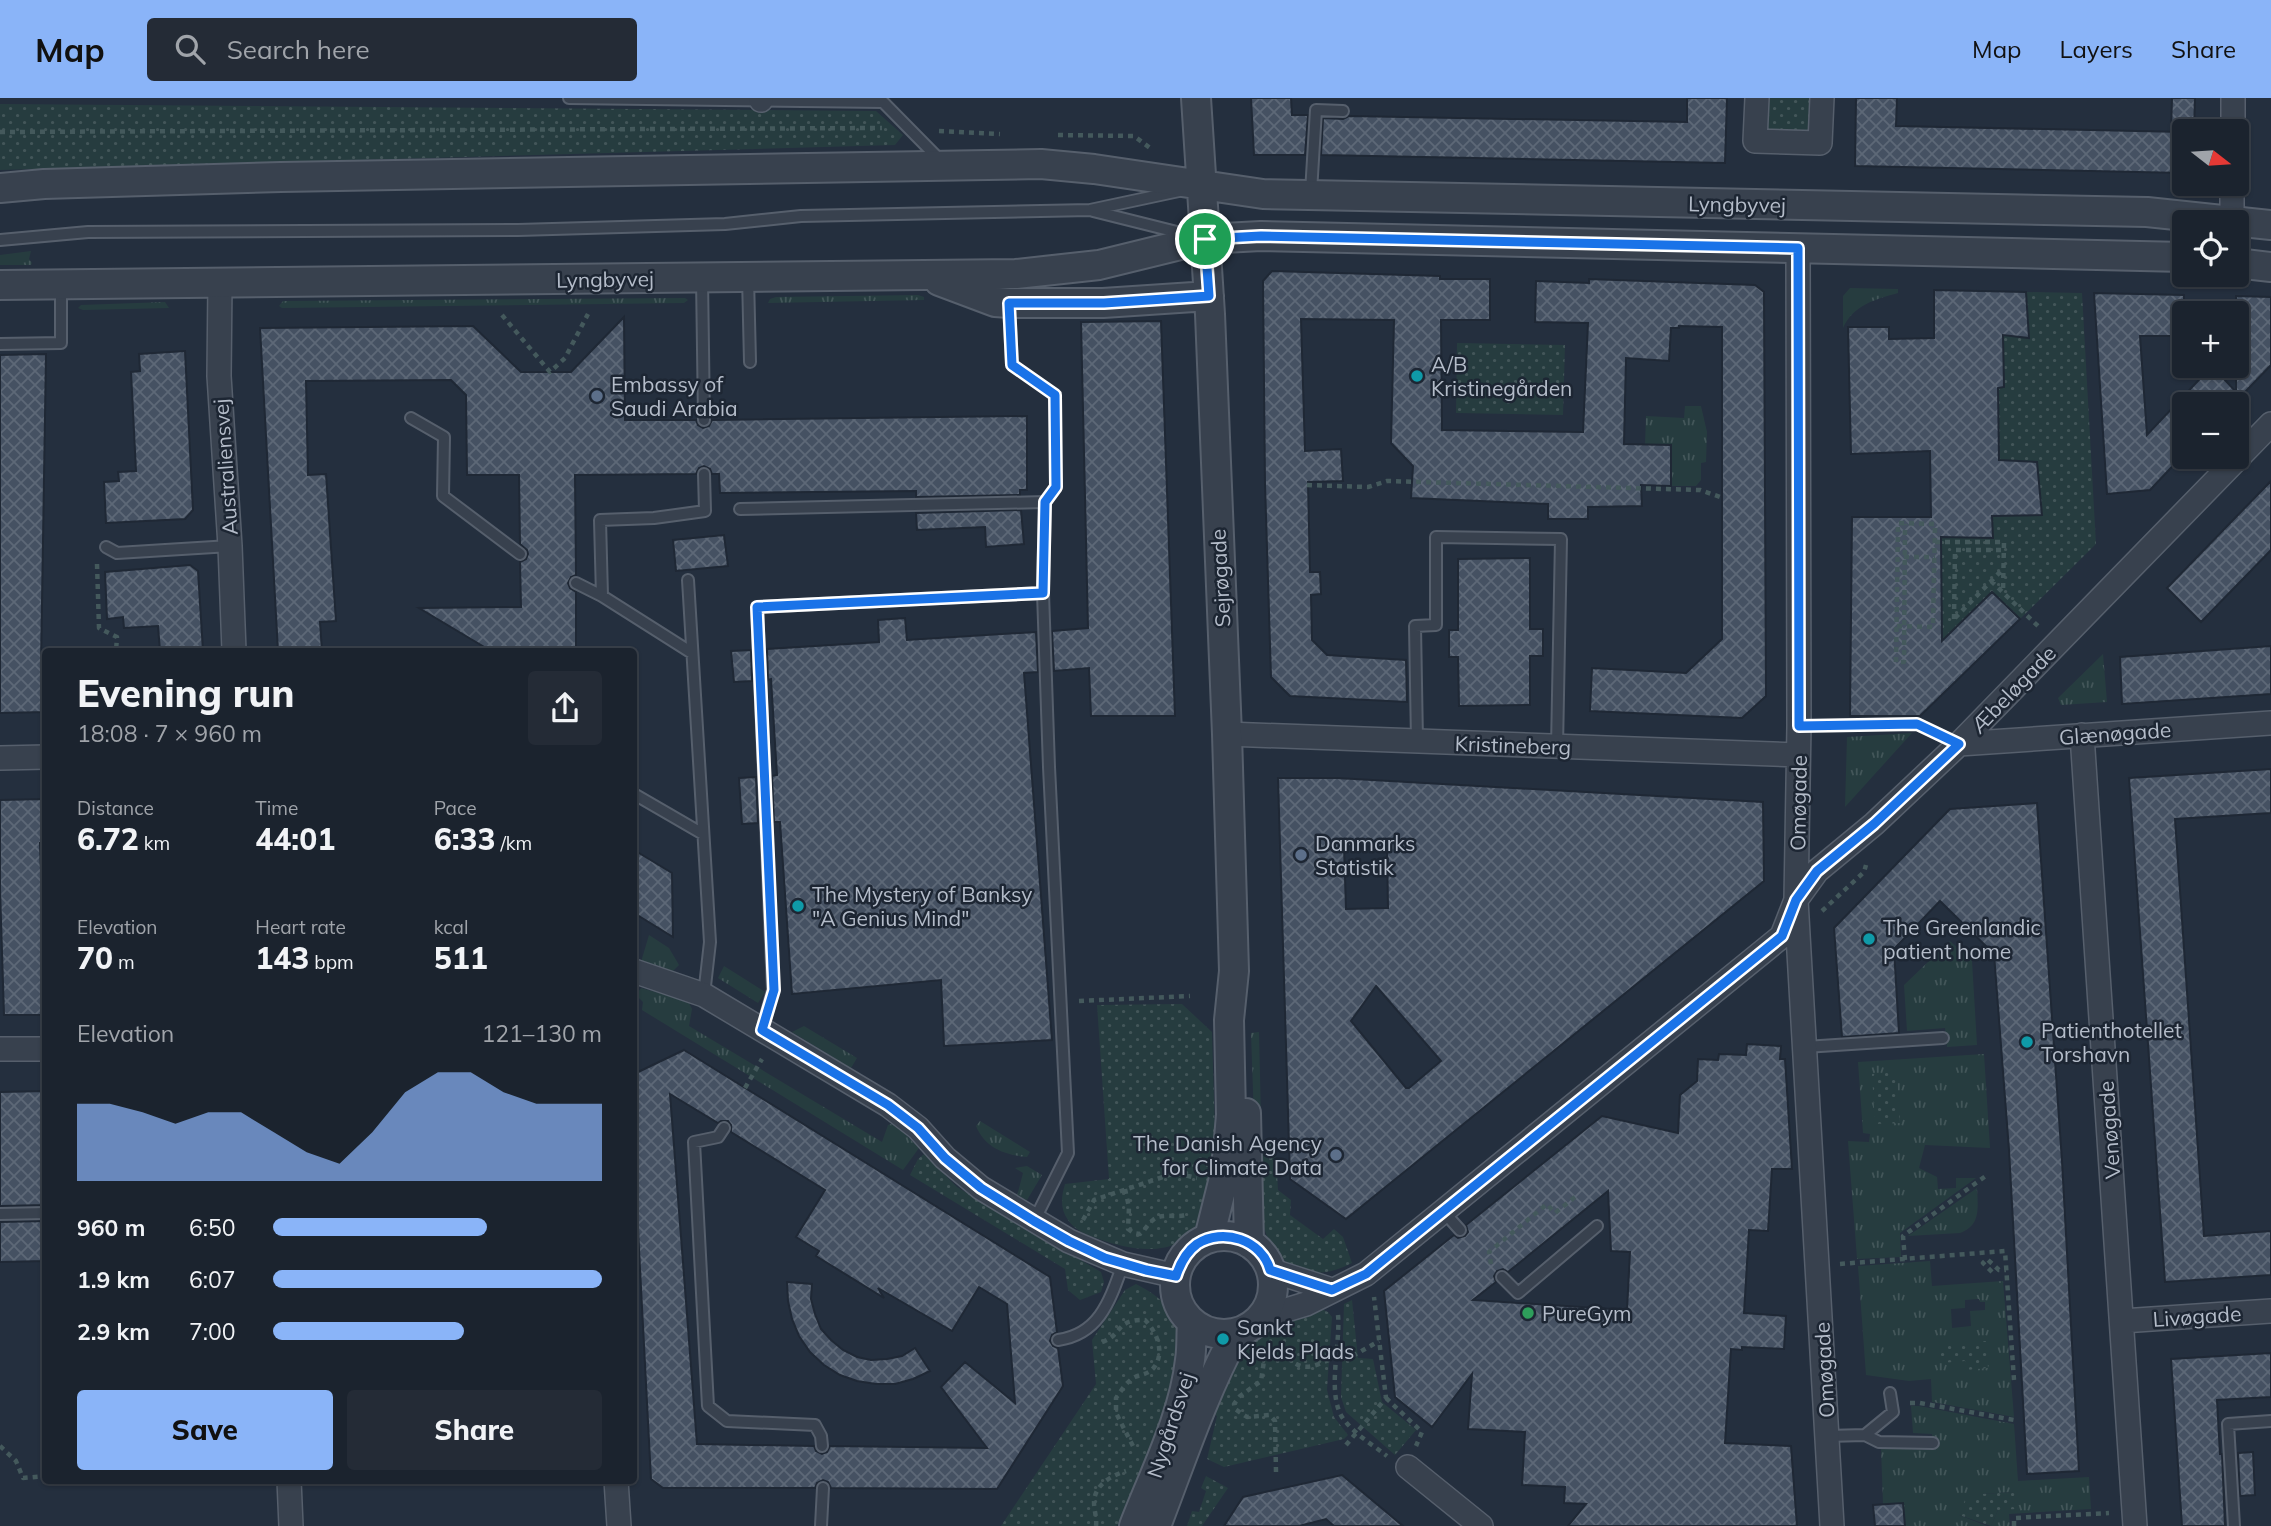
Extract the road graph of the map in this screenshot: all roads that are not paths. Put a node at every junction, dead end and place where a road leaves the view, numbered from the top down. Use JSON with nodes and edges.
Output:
{"nodes":[{"id":1,"x":569,"y":98,"type":"edge"},
{"id":2,"x":1196,"y":98,"type":"edge"},
{"id":3,"x":1757,"y":98,"type":"edge"},
{"id":4,"x":1822,"y":98,"type":"edge"},
{"id":5,"x":2233,"y":98,"type":"edge"},
{"id":6,"x":761,"y":99,"type":"edge"},
{"id":7,"x":1343,"y":111,"type":"dead end"},
{"id":8,"x":2233,"y":119,"type":"edge"},
{"id":9,"x":944,"y":165,"type":"junction"},
{"id":10,"x":1202,"y":186,"type":"junction"},
{"id":11,"x":0,"y":188,"type":"edge"},
{"id":12,"x":1311,"y":195,"type":"junction"},
{"id":13,"x":1090,"y":210,"type":"junction"},
{"id":14,"x":2172,"y":214,"type":"edge"},
{"id":15,"x":2249,"y":222,"type":"edge"},
{"id":16,"x":2271,"y":225,"type":"edge"},
{"id":17,"x":1205,"y":239,"type":"junction"},
{"id":18,"x":0,"y":240,"type":"edge"},
{"id":19,"x":1798,"y":248,"type":"junction"},
{"id":20,"x":2172,"y":257,"type":"edge"},
{"id":21,"x":2249,"y":264,"type":"edge"},
{"id":22,"x":2271,"y":267,"type":"edge"},
{"id":23,"x":924,"y":275,"type":"junction"},
{"id":24,"x":748,"y":277,"type":"junction"},
{"id":25,"x":702,"y":278,"type":"junction"},
{"id":26,"x":220,"y":283,"type":"junction"},
{"id":27,"x":61,"y":284,"type":"junction"},
{"id":28,"x":0,"y":285,"type":"edge"},
{"id":29,"x":1209,"y":296,"type":"junction"},
{"id":30,"x":1009,"y":303,"type":"junction"},
{"id":31,"x":0,"y":344,"type":"edge"},
{"id":32,"x":750,"y":362,"type":"dead end"},
{"id":33,"x":1012,"y":365,"type":"road end"},
{"id":34,"x":411,"y":418,"type":"dead end"},
{"id":35,"x":704,"y":420,"type":"dead end"},
{"id":36,"x":2271,"y":424,"type":"edge"},
{"id":37,"x":704,"y":474,"type":"dead end"},
{"id":38,"x":740,"y":509,"type":"dead end"},
{"id":39,"x":230,"y":546,"type":"junction"},
{"id":40,"x":106,"y":547,"type":"road end"},
{"id":41,"x":520,"y":554,"type":"dead end"},
{"id":42,"x":688,"y":580,"type":"dead end"},
{"id":43,"x":576,"y":583,"type":"dead end"},
{"id":44,"x":1043,"y":593,"type":"junction"},
{"id":45,"x":602,"y":596,"type":"junction"},
{"id":46,"x":234,"y":648,"type":"edge"},
{"id":47,"x":692,"y":653,"type":"junction"},
{"id":48,"x":2271,"y":723,"type":"edge"},
{"id":49,"x":1227,"y":734,"type":"junction"},
{"id":50,"x":2082,"y":735,"type":"junction"},
{"id":51,"x":1417,"y":741,"type":"junction"},
{"id":52,"x":1959,"y":744,"type":"junction"},
{"id":53,"x":1557,"y":747,"type":"junction"},
{"id":54,"x":1798,"y":755,"type":"junction"},
{"id":55,"x":42,"y":757,"type":"edge"},
{"id":56,"x":0,"y":758,"type":"edge"},
{"id":57,"x":637,"y":796,"type":"edge"},
{"id":58,"x":703,"y":834,"type":"junction"},
{"id":59,"x":1796,"y":900,"type":"junction"},
{"id":60,"x":1234,"y":971,"type":"junction"},
{"id":61,"x":637,"y":972,"type":"edge"},
{"id":62,"x":704,"y":995,"type":"junction"},
{"id":63,"x":768,"y":1033,"type":"junction"},
{"id":64,"x":1943,"y":1038,"type":"dead end"},
{"id":65,"x":1805,"y":1047,"type":"junction"},
{"id":66,"x":0,"y":1049,"type":"edge"},
{"id":67,"x":42,"y":1049,"type":"edge"},
{"id":68,"x":724,"y":1128,"type":"dead end"},
{"id":69,"x":1443,"y":1211,"type":"junction"},
{"id":70,"x":42,"y":1213,"type":"edge"},
{"id":71,"x":0,"y":1214,"type":"edge"},
{"id":72,"x":1034,"y":1221,"type":"junction"},
{"id":73,"x":1597,"y":1226,"type":"dead end"},
{"id":74,"x":1460,"y":1230,"type":"dead end"},
{"id":75,"x":1209,"y":1238,"type":"junction"},
{"id":76,"x":1249,"y":1243,"type":"junction"},
{"id":77,"x":1123,"y":1264,"type":"junction"},
{"id":78,"x":1270,"y":1270,"type":"junction"},
{"id":79,"x":1176,"y":1276,"type":"junction"},
{"id":80,"x":1498,"y":1276,"type":"road end"},
{"id":81,"x":1332,"y":1290,"type":"junction"},
{"id":82,"x":2271,"y":1311,"type":"edge"},
{"id":83,"x":1260,"y":1318,"type":"junction"},
{"id":84,"x":2122,"y":1321,"type":"junction"},
{"id":85,"x":1192,"y":1322,"type":"junction"},
{"id":86,"x":1236,"y":1333,"type":"junction"},
{"id":87,"x":1058,"y":1340,"type":"dead end"},
{"id":88,"x":1891,"y":1398,"type":"road end"},
{"id":89,"x":2271,"y":1421,"type":"edge"},
{"id":90,"x":1865,"y":1435,"type":"junction"},
{"id":91,"x":1827,"y":1436,"type":"junction"},
{"id":92,"x":1933,"y":1443,"type":"dead end"},
{"id":93,"x":822,"y":1446,"type":"dead end"},
{"id":94,"x":1408,"y":1467,"type":"road end"},
{"id":95,"x":289,"y":1484,"type":"edge"},
{"id":96,"x":616,"y":1484,"type":"edge"},
{"id":97,"x":823,"y":1488,"type":"dead end"},
{"id":98,"x":2135,"y":1519,"type":"edge"},
{"id":99,"x":291,"y":1526,"type":"edge"},
{"id":100,"x":619,"y":1526,"type":"edge"},
{"id":101,"x":821,"y":1526,"type":"edge"},
{"id":102,"x":1134,"y":1526,"type":"edge"},
{"id":103,"x":1156,"y":1526,"type":"edge"},
{"id":104,"x":1481,"y":1526,"type":"edge"},
{"id":105,"x":1832,"y":1526,"type":"edge"},
{"id":106,"x":2234,"y":1526,"type":"edge"}],
"edges":[{"from":1,"to":6,"type":"lane"},
{"from":2,"to":10,"type":"street","name":"Sejrøgade"},
{"from":3,"to":4,"type":"street"},
{"from":5,"to":8,"type":"street"},
{"from":6,"to":9,"type":"lane"},
{"from":7,"to":12,"type":"lane"},
{"from":9,"to":10,"type":"street","name":"Lyngbyvej"},
{"from":9,"to":11,"type":"street","name":"Lyngbyvej"},
{"from":10,"to":12,"type":"street","name":"Lyngbyvej"},
{"from":10,"to":13,"type":"lane","name":"Lyngbyvej"},
{"from":10,"to":17,"type":"street","name":"Sejrøgade"},
{"from":12,"to":14,"type":"street","name":"Lyngbyvej"},
{"from":13,"to":17,"type":"lane","name":"Lyngbyvej"},
{"from":13,"to":18,"type":"lane","name":"Lyngbyvej"},
{"from":15,"to":16,"type":"street","name":"Lyngbyvej"},
{"from":17,"to":19,"type":"street","name":"Lyngbyvej"},
{"from":17,"to":23,"type":"street","name":"Lyngbyvej"},
{"from":17,"to":29,"type":"street","name":"Sejrøgade"},
{"from":19,"to":20,"type":"street","name":"Lyngbyvej"},
{"from":19,"to":54,"type":"street","name":"Omøgade"},
{"from":21,"to":22,"type":"street"},
{"from":23,"to":24,"type":"street","name":"Lyngbyvej"},
{"from":23,"to":30,"type":"street"},
{"from":24,"to":25,"type":"street","name":"Lyngbyvej"},
{"from":24,"to":32,"type":"lane"},
{"from":25,"to":26,"type":"street","name":"Lyngbyvej"},
{"from":25,"to":35,"type":"lane"},
{"from":26,"to":27,"type":"street","name":"Lyngbyvej"},
{"from":26,"to":39,"type":"street","name":"Australiensvej"},
{"from":27,"to":28,"type":"street","name":"Lyngbyvej"},
{"from":27,"to":31,"type":"lane"},
{"from":29,"to":30,"type":"street"},
{"from":29,"to":49,"type":"street","name":"Sejrøgade"},
{"from":30,"to":33,"type":"lane"},
{"from":34,"to":41,"type":"lane"},
{"from":36,"to":52,"type":"street","name":"Æbeløgade"},
{"from":37,"to":45,"type":"lane"},
{"from":38,"to":44,"type":"lane"},
{"from":39,"to":40,"type":"lane"},
{"from":39,"to":46,"type":"street","name":"Australiensvej"},
{"from":42,"to":47,"type":"lane"},
{"from":43,"to":45,"type":"lane"},
{"from":44,"to":63,"type":"lane"},
{"from":44,"to":72,"type":"lane"},
{"from":45,"to":47,"type":"lane"},
{"from":47,"to":58,"type":"lane"},
{"from":48,"to":50,"type":"street","name":"Glænøgade"},
{"from":49,"to":51,"type":"street","name":"Kristineberg"},
{"from":49,"to":60,"type":"street","name":"Sejrøgade"},
{"from":50,"to":52,"type":"street","name":"Glænøgade"},
{"from":50,"to":84,"type":"street","name":"Venøgade"},
{"from":51,"to":53,"type":"street","name":"Kristineberg"},
{"from":51,"to":53,"type":"lane"},
{"from":52,"to":59,"type":"street","name":"Æbeløgade"},
{"from":53,"to":54,"type":"street","name":"Kristineberg"},
{"from":54,"to":59,"type":"street","name":"Omøgade"},
{"from":55,"to":56,"type":"street"},
{"from":57,"to":58,"type":"lane"},
{"from":58,"to":62,"type":"lane"},
{"from":59,"to":65,"type":"street","name":"Omøgade"},
{"from":59,"to":69,"type":"street","name":"Æbeløgade"},
{"from":60,"to":75,"type":"street","name":"Sejrøgade"},
{"from":60,"to":76,"type":"street","name":"Sejrøgade"},
{"from":61,"to":62,"type":"street"},
{"from":62,"to":63,"type":"street"},
{"from":63,"to":72,"type":"street"},
{"from":64,"to":65,"type":"lane"},
{"from":65,"to":91,"type":"street","name":"Omøgade"},
{"from":66,"to":67,"type":"street"},
{"from":68,"to":93,"type":"lane"},
{"from":69,"to":74,"type":"lane"},
{"from":69,"to":81,"type":"street","name":"Æbeløgade"},
{"from":70,"to":71,"type":"lane"},
{"from":72,"to":77,"type":"street"},
{"from":73,"to":80,"type":"lane"},
{"from":75,"to":76,"type":"street"},
{"from":75,"to":79,"type":"street"},
{"from":76,"to":78,"type":"street"},
{"from":77,"to":79,"type":"street"},
{"from":77,"to":87,"type":"lane"},
{"from":78,"to":81,"type":"street"},
{"from":78,"to":83,"type":"street"},
{"from":79,"to":85,"type":"street"},
{"from":81,"to":83,"type":"street","name":"Æbeløgade"},
{"from":82,"to":84,"type":"street","name":"Livøgade"},
{"from":83,"to":86,"type":"street"},
{"from":84,"to":98,"type":"street","name":"Venøgade"},
{"from":85,"to":86,"type":"street"},
{"from":85,"to":102,"type":"street","name":"Nygårdsvej"},
{"from":86,"to":103,"type":"street","name":"Nygårdsvej"},
{"from":88,"to":90,"type":"lane"},
{"from":89,"to":106,"type":"lane"},
{"from":90,"to":91,"type":"lane"},
{"from":90,"to":92,"type":"lane"},
{"from":91,"to":105,"type":"street","name":"Omøgade"},
{"from":94,"to":104,"type":"street"},
{"from":95,"to":99,"type":"street"},
{"from":96,"to":100,"type":"street"},
{"from":97,"to":101,"type":"lane"}]}
